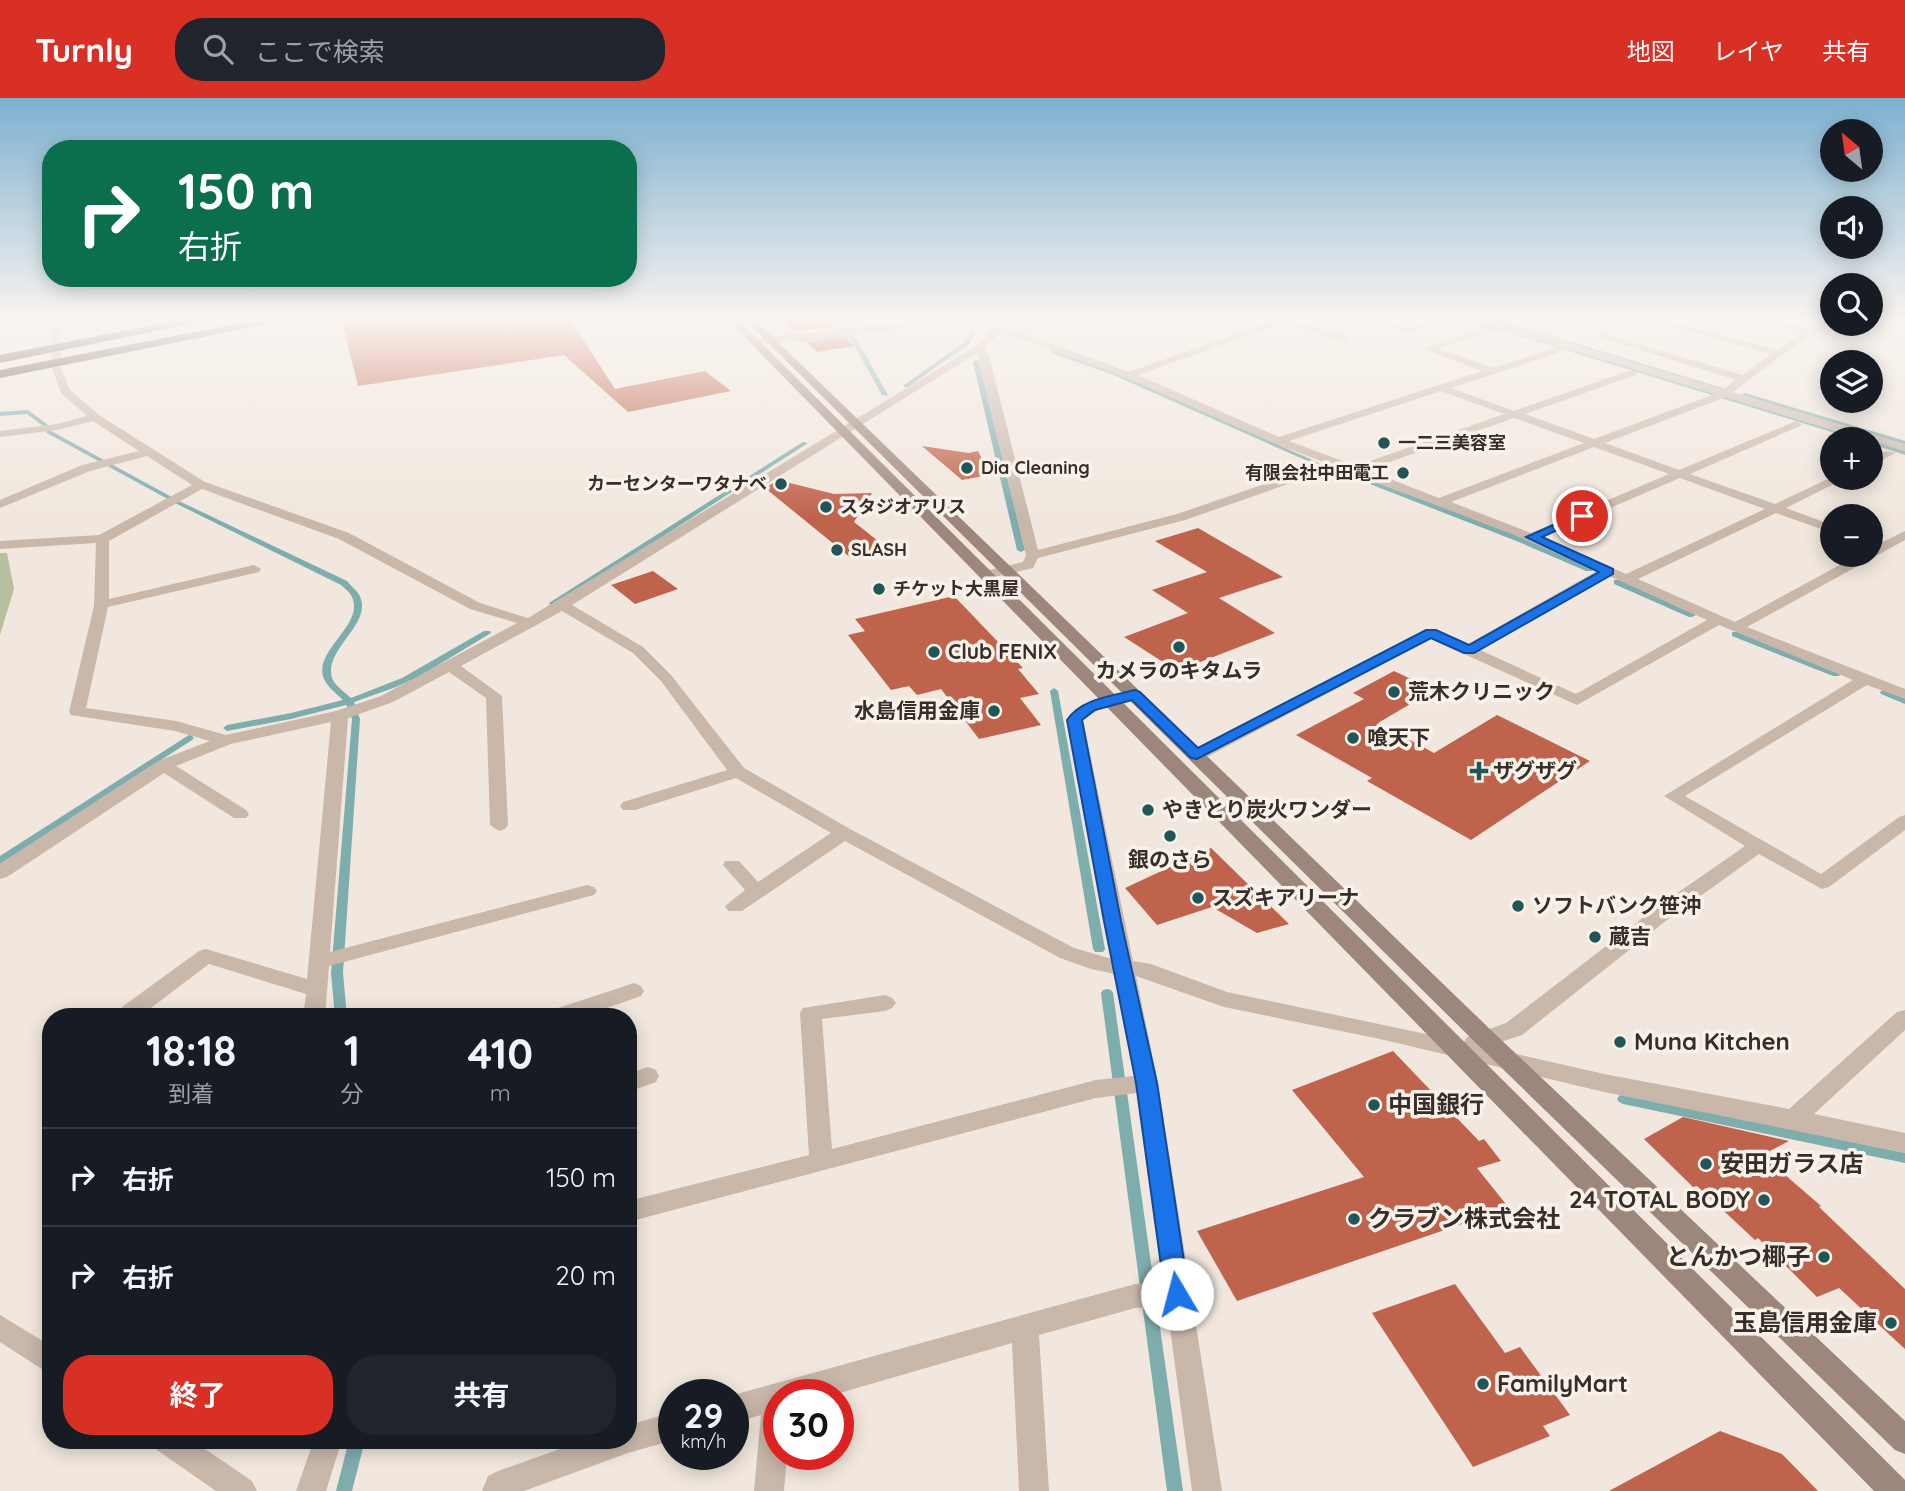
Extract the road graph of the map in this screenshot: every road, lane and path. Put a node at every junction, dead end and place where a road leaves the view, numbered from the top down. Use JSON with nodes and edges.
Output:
{"nodes":[{"id":1,"x":63,"y":386,"type":"edge"},
{"id":2,"x":808,"y":386,"type":"edge"},
{"id":3,"x":918,"y":386,"type":"edge"},
{"id":4,"x":991,"y":386,"type":"edge"},
{"id":5,"x":1154,"y":386,"type":"edge"},
{"id":6,"x":1447,"y":386,"type":"edge"},
{"id":7,"x":1596,"y":386,"type":"edge"},
{"id":8,"x":1681,"y":386,"type":"edge"},
{"id":9,"x":1686,"y":386,"type":"edge"},
{"id":10,"x":1733,"y":386,"type":"edge"},
{"id":11,"x":1441,"y":388,"type":"junction"},
{"id":12,"x":1718,"y":396,"type":"junction"},
{"id":13,"x":1515,"y":415,"type":"junction"},
{"id":14,"x":95,"y":417,"type":"junction"},
{"id":15,"x":1796,"y":424,"type":"junction"},
{"id":16,"x":850,"y":428,"type":"junction"},
{"id":17,"x":1820,"y":432,"type":"edge"},
{"id":18,"x":0,"y":434,"type":"edge"},
{"id":19,"x":1278,"y":441,"type":"junction"},
{"id":20,"x":1594,"y":443,"type":"junction"},
{"id":21,"x":1905,"y":448,"type":"edge"},
{"id":22,"x":151,"y":451,"type":"junction"},
{"id":23,"x":1883,"y":451,"type":"edge"},
{"id":24,"x":1890,"y":453,"type":"junction"},
{"id":25,"x":1883,"y":456,"type":"edge"},
{"id":26,"x":1905,"y":458,"type":"edge"},
{"id":27,"x":1336,"y":464,"type":"junction"},
{"id":28,"x":1354,"y":471,"type":"junction"},
{"id":29,"x":1682,"y":474,"type":"junction"},
{"id":30,"x":201,"y":485,"type":"junction"},
{"id":31,"x":1820,"y":488,"type":"edge"},
{"id":32,"x":1439,"y":502,"type":"junction"},
{"id":33,"x":0,"y":504,"type":"edge"},
{"id":34,"x":1777,"y":509,"type":"junction"},
{"id":35,"x":1820,"y":524,"type":"edge"},
{"id":36,"x":1905,"y":534,"type":"edge"},
{"id":37,"x":1532,"y":537,"type":"junction"},
{"id":38,"x":102,"y":539,"type":"junction"},
{"id":39,"x":1883,"y":544,"type":"edge"},
{"id":40,"x":0,"y":545,"type":"edge"},
{"id":41,"x":1033,"y":555,"type":"junction"},
{"id":42,"x":1841,"y":567,"type":"edge"},
{"id":43,"x":254,"y":569,"type":"dead end"},
{"id":44,"x":1006,"y":571,"type":"junction"},
{"id":45,"x":1608,"y":571,"type":"junction"},
{"id":46,"x":986,"y":575,"type":"junction"},
{"id":47,"x":1627,"y":579,"type":"junction"},
{"id":48,"x":100,"y":605,"type":"junction"},
{"id":49,"x":562,"y":605,"type":"junction"},
{"id":50,"x":1718,"y":620,"type":"junction"},
{"id":51,"x":527,"y":622,"type":"junction"},
{"id":52,"x":1736,"y":627,"type":"junction"},
{"id":53,"x":1469,"y":650,"type":"junction"},
{"id":54,"x":450,"y":665,"type":"junction"},
{"id":55,"x":1867,"y":678,"type":"junction"},
{"id":56,"x":1905,"y":694,"type":"edge"},
{"id":57,"x":1135,"y":695,"type":"junction"},
{"id":58,"x":1112,"y":701,"type":"junction"},
{"id":59,"x":343,"y":714,"type":"junction"},
{"id":60,"x":226,"y":740,"type":"junction"},
{"id":61,"x":1197,"y":755,"type":"junction"},
{"id":62,"x":164,"y":765,"type":"junction"},
{"id":63,"x":738,"y":772,"type":"junction"},
{"id":64,"x":629,"y":806,"type":"dead end"},
{"id":65,"x":240,"y":814,"type":"dead end"},
{"id":66,"x":1905,"y":821,"type":"edge"},
{"id":67,"x":499,"y":825,"type":"dead end"},
{"id":68,"x":844,"y":833,"type":"junction"},
{"id":69,"x":1758,"y":846,"type":"junction"},
{"id":70,"x":732,"y":865,"type":"dead end"},
{"id":71,"x":0,"y":873,"type":"edge"},
{"id":72,"x":587,"y":891,"type":"dead end"},
{"id":73,"x":757,"y":892,"type":"junction"},
{"id":74,"x":735,"y":906,"type":"dead end"},
{"id":75,"x":324,"y":960,"type":"junction"},
{"id":76,"x":1122,"y":968,"type":"junction"},
{"id":77,"x":317,"y":990,"type":"junction"},
{"id":78,"x":634,"y":991,"type":"dead end"},
{"id":79,"x":885,"y":1003,"type":"dead end"},
{"id":80,"x":135,"y":1008,"type":"edge"},
{"id":81,"x":315,"y":1008,"type":"edge"},
{"id":82,"x":584,"y":1008,"type":"edge"},
{"id":83,"x":1905,"y":1018,"type":"edge"},
{"id":84,"x":1486,"y":1039,"type":"junction"},
{"id":85,"x":1458,"y":1049,"type":"junction"},
{"id":86,"x":1511,"y":1062,"type":"junction"},
{"id":87,"x":1129,"y":1084,"type":"junction"},
{"id":88,"x":1793,"y":1119,"type":"junction"},
{"id":89,"x":1905,"y":1143,"type":"edge"},
{"id":90,"x":821,"y":1161,"type":"junction"},
{"id":91,"x":637,"y":1210,"type":"edge"},
{"id":92,"x":1157,"y":1295,"type":"junction"},
{"id":93,"x":0,"y":1327,"type":"edge"},
{"id":94,"x":1025,"y":1327,"type":"junction"},
{"id":95,"x":42,"y":1356,"type":"edge"},
{"id":96,"x":841,"y":1379,"type":"edge"},
{"id":97,"x":658,"y":1431,"type":"edge"},
{"id":98,"x":637,"y":1437,"type":"edge"},
{"id":99,"x":1905,"y":1440,"type":"edge"},
{"id":100,"x":180,"y":1449,"type":"edge"},
{"id":101,"x":325,"y":1449,"type":"edge"},
{"id":102,"x":602,"y":1449,"type":"edge"},
{"id":103,"x":772,"y":1470,"type":"edge"},
{"id":104,"x":242,"y":1491,"type":"edge"},
{"id":105,"x":311,"y":1491,"type":"edge"},
{"id":106,"x":497,"y":1491,"type":"edge"},
{"id":107,"x":769,"y":1491,"type":"edge"},
{"id":108,"x":1034,"y":1491,"type":"edge"},
{"id":109,"x":1207,"y":1491,"type":"edge"},
{"id":110,"x":1895,"y":1491,"type":"edge"}],
"edges":[{"from":1,"to":14,"type":"street"},
{"from":2,"to":16,"type":"street"},
{"from":3,"to":16,"type":"street"},
{"from":4,"to":41,"type":"street"},
{"from":5,"to":19,"type":"street"},
{"from":6,"to":11,"type":"street"},
{"from":7,"to":13,"type":"street"},
{"from":8,"to":12,"type":"street"},
{"from":9,"to":12,"type":"street"},
{"from":10,"to":12,"type":"street"},
{"from":11,"to":13,"type":"street"},
{"from":11,"to":19,"type":"street"},
{"from":12,"to":15,"type":"street"},
{"from":12,"to":20,"type":"street"},
{"from":12,"to":21,"type":"street"},
{"from":13,"to":20,"type":"street"},
{"from":13,"to":28,"type":"street"},
{"from":14,"to":18,"type":"street"},
{"from":14,"to":22,"type":"street"},
{"from":15,"to":17,"type":"street"},
{"from":15,"to":29,"type":"street"},
{"from":16,"to":44,"type":"street"},
{"from":16,"to":46,"type":"street"},
{"from":16,"to":49,"type":"street"},
{"from":19,"to":27,"type":"street"},
{"from":20,"to":29,"type":"street"},
{"from":20,"to":32,"type":"street"},
{"from":22,"to":30,"type":"street"},
{"from":22,"to":33,"type":"street"},
{"from":23,"to":24,"type":"street"},
{"from":24,"to":25,"type":"street"},
{"from":24,"to":26,"type":"street"},
{"from":27,"to":28,"type":"street"},
{"from":27,"to":41,"type":"street"},
{"from":28,"to":32,"type":"street"},
{"from":29,"to":34,"type":"street"},
{"from":29,"to":37,"type":"street"},
{"from":30,"to":38,"type":"street"},
{"from":30,"to":51,"type":"street"},
{"from":31,"to":34,"type":"street"},
{"from":32,"to":37,"type":"street"},
{"from":34,"to":35,"type":"street"},
{"from":34,"to":47,"type":"street"},
{"from":36,"to":39,"type":"street"},
{"from":37,"to":45,"type":"street"},
{"from":38,"to":40,"type":"street"},
{"from":38,"to":48,"type":"street"},
{"from":41,"to":44,"type":"street"},
{"from":42,"to":52,"type":"street"},
{"from":43,"to":48,"type":"street"},
{"from":44,"to":46,"type":"street"},
{"from":44,"to":57,"type":"street"},
{"from":45,"to":47,"type":"street"},
{"from":45,"to":53,"type":"street"},
{"from":46,"to":58,"type":"street"},
{"from":47,"to":50,"type":"street"},
{"from":48,"to":60,"type":"street"},
{"from":49,"to":51,"type":"street"},
{"from":49,"to":63,"type":"street"},
{"from":50,"to":52,"type":"street"},
{"from":50,"to":53,"type":"street"},
{"from":51,"to":54,"type":"street"},
{"from":52,"to":55,"type":"street"},
{"from":53,"to":61,"type":"street"},
{"from":54,"to":59,"type":"street"},
{"from":54,"to":67,"type":"street"},
{"from":55,"to":56,"type":"street"},
{"from":55,"to":69,"type":"street"},
{"from":57,"to":58,"type":"street"},
{"from":57,"to":61,"type":"street"},
{"from":58,"to":76,"type":"street"},
{"from":58,"to":85,"type":"street"},
{"from":59,"to":60,"type":"street"},
{"from":59,"to":75,"type":"street"},
{"from":60,"to":62,"type":"street"},
{"from":61,"to":84,"type":"street"},
{"from":62,"to":65,"type":"street"},
{"from":62,"to":71,"type":"street"},
{"from":63,"to":64,"type":"street"},
{"from":63,"to":68,"type":"street"},
{"from":66,"to":69,"type":"street"},
{"from":68,"to":73,"type":"street"},
{"from":68,"to":76,"type":"street"},
{"from":69,"to":84,"type":"street"},
{"from":70,"to":73,"type":"street"},
{"from":72,"to":75,"type":"street"},
{"from":73,"to":74,"type":"street"},
{"from":75,"to":77,"type":"street"},
{"from":76,"to":85,"type":"street"},
{"from":76,"to":87,"type":"street"},
{"from":77,"to":80,"type":"street"},
{"from":77,"to":81,"type":"street"},
{"from":78,"to":82,"type":"street"},
{"from":79,"to":90,"type":"street"},
{"from":83,"to":88,"type":"street"},
{"from":84,"to":85,"type":"street"},
{"from":84,"to":86,"type":"street"},
{"from":85,"to":86,"type":"street"},
{"from":85,"to":110,"type":"street"},
{"from":86,"to":88,"type":"street"},
{"from":86,"to":99,"type":"street"},
{"from":87,"to":90,"type":"street"},
{"from":87,"to":92,"type":"street"},
{"from":88,"to":89,"type":"street"},
{"from":90,"to":91,"type":"street"},
{"from":92,"to":94,"type":"street"},
{"from":92,"to":109,"type":"street"},
{"from":93,"to":95,"type":"street"},
{"from":94,"to":96,"type":"street"},
{"from":94,"to":108,"type":"street"},
{"from":97,"to":98,"type":"street"},
{"from":100,"to":104,"type":"street"},
{"from":101,"to":105,"type":"street"},
{"from":102,"to":106,"type":"street"},
{"from":103,"to":107,"type":"street"}]}
